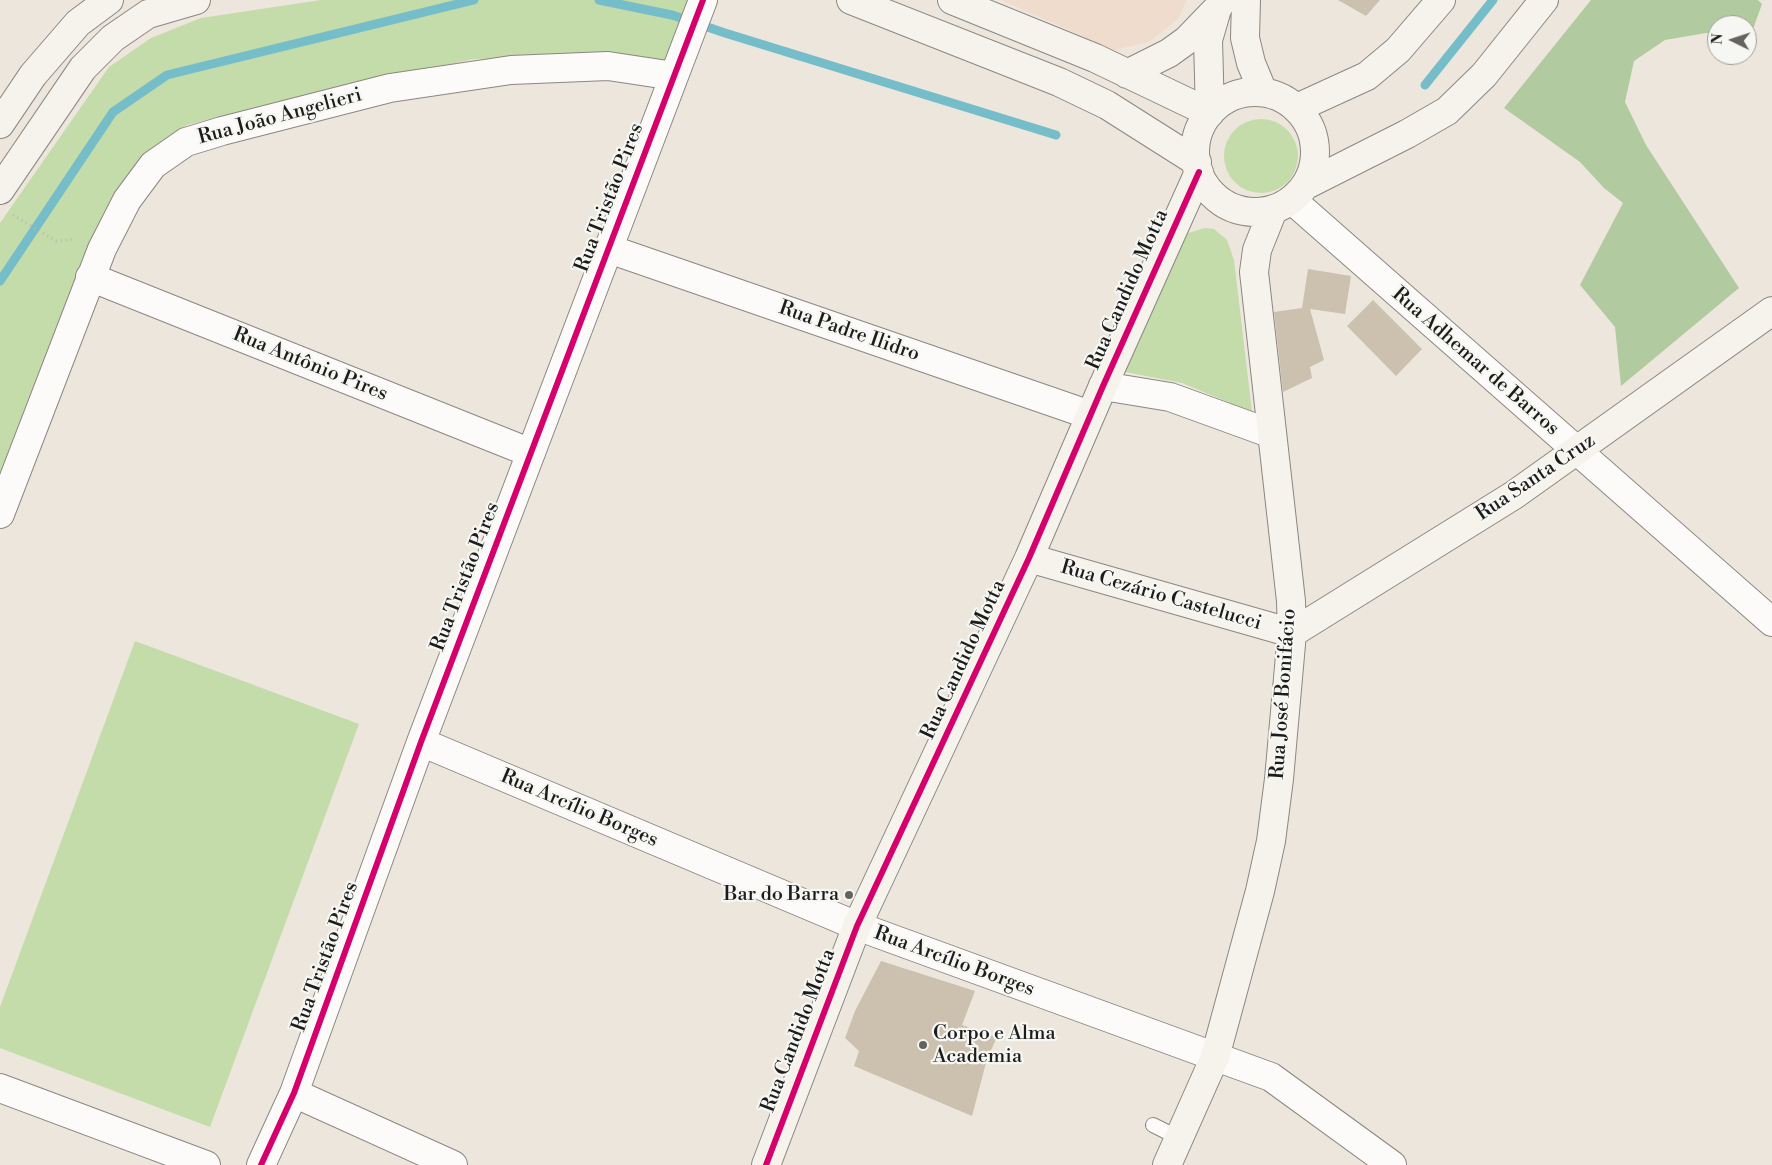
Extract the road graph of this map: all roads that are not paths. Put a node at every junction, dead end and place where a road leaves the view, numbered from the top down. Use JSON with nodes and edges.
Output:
{"nodes":[{"id":1,"x":108,"y":0,"type":"edge"},
{"id":2,"x":196,"y":0,"type":"edge"},
{"id":3,"x":703,"y":0,"type":"edge"},
{"id":4,"x":851,"y":0,"type":"edge"},
{"id":5,"x":952,"y":0,"type":"edge"},
{"id":6,"x":1246,"y":0,"type":"edge"},
{"id":7,"x":1441,"y":0,"type":"edge"},
{"id":8,"x":1544,"y":0,"type":"edge"},
{"id":9,"x":1219,"y":5,"type":"edge"},
{"id":10,"x":1127,"y":74,"type":"junction"},
{"id":11,"x":674,"y":76,"type":"junction"},
{"id":12,"x":1263,"y":92,"type":"junction"},
{"id":13,"x":1297,"y":108,"type":"junction"},
{"id":14,"x":1210,"y":114,"type":"junction"},
{"id":15,"x":0,"y":124,"type":"edge"},
{"id":16,"x":1198,"y":167,"type":"junction"},
{"id":17,"x":0,"y":190,"type":"edge"},
{"id":18,"x":1290,"y":198,"type":"junction"},
{"id":19,"x":609,"y":249,"type":"junction"},
{"id":20,"x":90,"y":277,"type":"junction"},
{"id":21,"x":1772,"y":311,"type":"edge"},
{"id":22,"x":1102,"y":386,"type":"junction"},
{"id":23,"x":1090,"y":415,"type":"junction"},
{"id":24,"x":1272,"y":434,"type":"junction"},
{"id":25,"x":1577,"y":451,"type":"junction"},
{"id":26,"x":531,"y":453,"type":"junction"},
{"id":27,"x":0,"y":514,"type":"edge"},
{"id":28,"x":1030,"y":558,"type":"junction"},
{"id":29,"x":1772,"y":622,"type":"edge"},
{"id":30,"x":1292,"y":633,"type":"junction"},
{"id":31,"x":421,"y":742,"type":"junction"},
{"id":32,"x":857,"y":926,"type":"junction"},
{"id":33,"x":1215,"y":1058,"type":"junction"},
{"id":34,"x":0,"y":1088,"type":"edge"},
{"id":35,"x":294,"y":1094,"type":"junction"},
{"id":36,"x":1153,"y":1125,"type":"dead end"},
{"id":37,"x":1179,"y":1138,"type":"junction"},
{"id":38,"x":206,"y":1165,"type":"edge"},
{"id":39,"x":261,"y":1165,"type":"edge"},
{"id":40,"x":453,"y":1165,"type":"edge"},
{"id":41,"x":766,"y":1165,"type":"edge"},
{"id":42,"x":1167,"y":1165,"type":"edge"},
{"id":43,"x":1392,"y":1165,"type":"edge"}],
"edges":[{"from":1,"to":15,"type":"street"},
{"from":2,"to":17,"type":"street"},
{"from":3,"to":11,"type":"street","name":"Rua Tristão Pires"},
{"from":4,"to":16,"type":"street"},
{"from":5,"to":10,"type":"street"},
{"from":6,"to":12,"type":"street"},
{"from":7,"to":13,"type":"street"},
{"from":8,"to":18,"type":"street"},
{"from":9,"to":10,"type":"street"},
{"from":9,"to":14,"type":"street"},
{"from":10,"to":14,"type":"street"},
{"from":11,"to":19,"type":"street","name":"Rua Tristão Pires"},
{"from":11,"to":20,"type":"street","name":"Rua João Angelieri"},
{"from":12,"to":13,"type":"street"},
{"from":12,"to":14,"type":"street"},
{"from":13,"to":18,"type":"street"},
{"from":14,"to":16,"type":"street"},
{"from":16,"to":18,"type":"street"},
{"from":16,"to":22,"type":"street","name":"Rua Candido Motta"},
{"from":18,"to":24,"type":"street","name":"Rua José Bonifácio"},
{"from":18,"to":25,"type":"street","name":"Rua Adhemar de Barros"},
{"from":19,"to":23,"type":"street","name":"Rua Padre Ilidro"},
{"from":19,"to":26,"type":"street","name":"Rua Tristão Pires"},
{"from":20,"to":26,"type":"street","name":"Rua Antônio Pires"},
{"from":20,"to":27,"type":"street","name":"Rua João Angelieri"},
{"from":21,"to":25,"type":"street","name":"Rua Santa Cruz"},
{"from":22,"to":23,"type":"street","name":"Rua Candido Motta"},
{"from":22,"to":24,"type":"street"},
{"from":23,"to":28,"type":"street","name":"Rua Candido Motta"},
{"from":24,"to":30,"type":"street","name":"Rua José Bonifácio"},
{"from":25,"to":29,"type":"street","name":"Rua Adhemar de Barros"},
{"from":25,"to":30,"type":"street","name":"Rua Santa Cruz"},
{"from":26,"to":31,"type":"street","name":"Rua Tristão Pires"},
{"from":28,"to":30,"type":"street","name":"Rua Cezário Castelucci"},
{"from":28,"to":32,"type":"street","name":"Rua Candido Motta"},
{"from":30,"to":33,"type":"street","name":"Rua José Bonifácio"},
{"from":31,"to":32,"type":"street","name":"Rua Arcílio Borges"},
{"from":31,"to":35,"type":"street","name":"Rua Tristão Pires"},
{"from":32,"to":33,"type":"street","name":"Rua Arcílio Borges"},
{"from":32,"to":41,"type":"street","name":"Rua Candido Motta"},
{"from":33,"to":37,"type":"street","name":"Rua José Bonifácio"},
{"from":33,"to":43,"type":"street","name":"Rua Arcílio Borges"},
{"from":34,"to":38,"type":"street"},
{"from":35,"to":39,"type":"street","name":"Rua Tristão Pires"},
{"from":35,"to":40,"type":"street"},
{"from":36,"to":37,"type":"lane"},
{"from":37,"to":42,"type":"street","name":"Rua José Bonifácio"}]}
